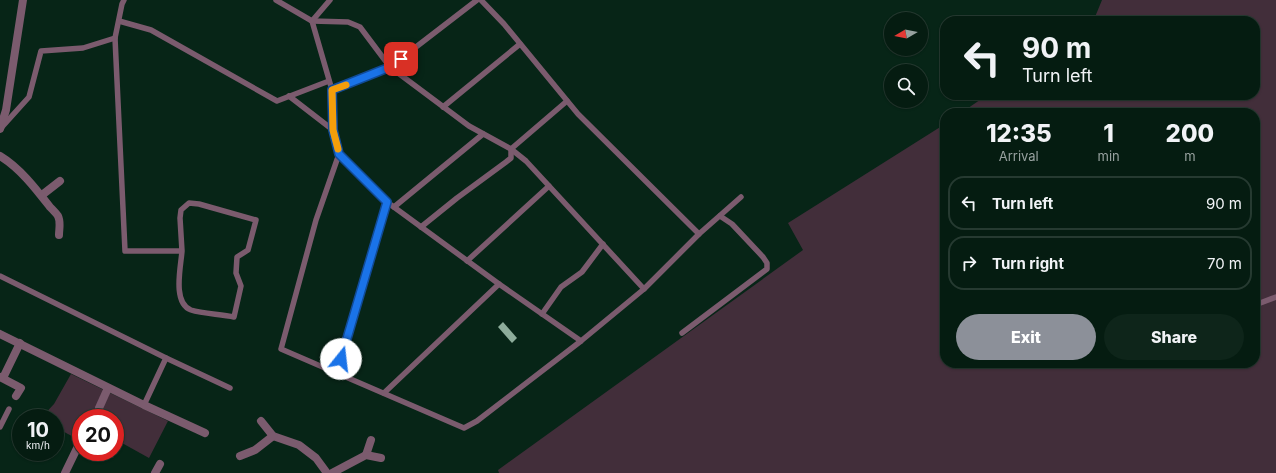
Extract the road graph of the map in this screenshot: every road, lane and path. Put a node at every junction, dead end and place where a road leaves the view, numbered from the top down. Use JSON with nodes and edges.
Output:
{"nodes":[{"id":1,"x":23,"y":0,"type":"edge"},
{"id":2,"x":124,"y":0,"type":"edge"},
{"id":3,"x":276,"y":0,"type":"edge"},
{"id":4,"x":330,"y":0,"type":"edge"},
{"id":5,"x":476,"y":0,"type":"edge"},
{"id":6,"x":481,"y":0,"type":"edge"},
{"id":7,"x":119,"y":21,"type":"junction"},
{"id":8,"x":312,"y":21,"type":"junction"},
{"id":9,"x":115,"y":38,"type":"junction"},
{"id":10,"x":520,"y":44,"type":"junction"},
{"id":11,"x":390,"y":67,"type":"junction"},
{"id":12,"x":329,"y":81,"type":"junction"},
{"id":13,"x":332,"y":90,"type":"junction"},
{"id":14,"x":288,"y":96,"type":"junction"},
{"id":15,"x":567,"y":101,"type":"junction"},
{"id":16,"x":443,"y":107,"type":"junction"},
{"id":17,"x":0,"y":129,"type":"edge"},
{"id":18,"x":333,"y":130,"type":"junction"},
{"id":19,"x":483,"y":134,"type":"junction"},
{"id":20,"x":510,"y":148,"type":"junction"},
{"id":21,"x":339,"y":154,"type":"junction"},
{"id":22,"x":0,"y":156,"type":"edge"},
{"id":23,"x":60,"y":181,"type":"dead end"},
{"id":24,"x":550,"y":186,"type":"junction"},
{"id":25,"x":42,"y":195,"type":"junction"},
{"id":26,"x":741,"y":197,"type":"dead end"},
{"id":27,"x":387,"y":202,"type":"junction"},
{"id":28,"x":394,"y":207,"type":"junction"},
{"id":29,"x":720,"y":216,"type":"junction"},
{"id":30,"x":421,"y":227,"type":"junction"},
{"id":31,"x":699,"y":234,"type":"junction"},
{"id":32,"x":59,"y":235,"type":"dead end"},
{"id":33,"x":604,"y":244,"type":"junction"},
{"id":34,"x":182,"y":252,"type":"junction"},
{"id":35,"x":467,"y":261,"type":"junction"},
{"id":36,"x":0,"y":276,"type":"edge"},
{"id":37,"x":499,"y":284,"type":"junction"},
{"id":38,"x":644,"y":289,"type":"junction"},
{"id":39,"x":1276,"y":297,"type":"edge"},
{"id":40,"x":1260,"y":304,"type":"edge"},
{"id":41,"x":542,"y":314,"type":"junction"},
{"id":42,"x":682,"y":333,"type":"dead end"},
{"id":43,"x":0,"y":334,"type":"edge"},
{"id":44,"x":581,"y":341,"type":"junction"},
{"id":45,"x":20,"y":343,"type":"junction"},
{"id":46,"x":166,"y":358,"type":"junction"},
{"id":47,"x":337,"y":373,"type":"junction"},
{"id":48,"x":1,"y":378,"type":"edge"},
{"id":49,"x":108,"y":388,"type":"junction"},
{"id":50,"x":230,"y":388,"type":"dead end"},
{"id":51,"x":384,"y":393,"type":"junction"},
{"id":52,"x":16,"y":396,"type":"dead end"},
{"id":53,"x":144,"y":405,"type":"junction"},
{"id":54,"x":99,"y":408,"type":"dead end"},
{"id":55,"x":9,"y":409,"type":"dead end"},
{"id":56,"x":261,"y":421,"type":"dead end"},
{"id":57,"x":0,"y":427,"type":"edge"},
{"id":58,"x":205,"y":433,"type":"dead end"},
{"id":59,"x":273,"y":436,"type":"junction"},
{"id":60,"x":371,"y":440,"type":"dead end"},
{"id":61,"x":366,"y":455,"type":"junction"},
{"id":62,"x":240,"y":456,"type":"dead end"},
{"id":63,"x":381,"y":458,"type":"dead end"},
{"id":64,"x":72,"y":459,"type":"edge"},
{"id":65,"x":160,"y":464,"type":"dead end"},
{"id":66,"x":65,"y":473,"type":"edge"},
{"id":67,"x":155,"y":473,"type":"edge"},
{"id":68,"x":328,"y":473,"type":"edge"},
{"id":69,"x":332,"y":473,"type":"edge"}],
"edges":[{"from":1,"to":17,"type":"street"},
{"from":2,"to":7,"type":"lane"},
{"from":3,"to":8,"type":"lane"},
{"from":4,"to":8,"type":"lane"},
{"from":5,"to":11,"type":"lane"},
{"from":6,"to":10,"type":"lane"},
{"from":7,"to":9,"type":"lane"},
{"from":7,"to":14,"type":"lane"},
{"from":8,"to":11,"type":"lane"},
{"from":8,"to":12,"type":"lane"},
{"from":9,"to":17,"type":"lane"},
{"from":9,"to":34,"type":"lane"},
{"from":10,"to":15,"type":"lane"},
{"from":10,"to":16,"type":"lane"},
{"from":11,"to":13,"type":"lane"},
{"from":11,"to":16,"type":"lane"},
{"from":12,"to":13,"type":"lane"},
{"from":12,"to":14,"type":"lane"},
{"from":13,"to":18,"type":"lane"},
{"from":14,"to":18,"type":"lane"},
{"from":15,"to":20,"type":"lane"},
{"from":15,"to":31,"type":"lane"},
{"from":16,"to":19,"type":"lane"},
{"from":18,"to":21,"type":"lane"},
{"from":19,"to":20,"type":"lane"},
{"from":19,"to":28,"type":"lane"},
{"from":20,"to":24,"type":"lane"},
{"from":20,"to":30,"type":"lane"},
{"from":21,"to":27,"type":"lane"},
{"from":21,"to":47,"type":"lane"},
{"from":22,"to":25,"type":"street"},
{"from":23,"to":25,"type":"street"},
{"from":24,"to":33,"type":"lane"},
{"from":24,"to":35,"type":"lane"},
{"from":25,"to":32,"type":"street"},
{"from":26,"to":29,"type":"lane"},
{"from":27,"to":28,"type":"lane"},
{"from":27,"to":47,"type":"lane"},
{"from":28,"to":30,"type":"lane"},
{"from":29,"to":31,"type":"lane"},
{"from":29,"to":42,"type":"lane"},
{"from":30,"to":35,"type":"lane"},
{"from":31,"to":38,"type":"lane"},
{"from":33,"to":38,"type":"lane"},
{"from":33,"to":41,"type":"lane"},
{"from":34,"to":34,"type":"lane"},
{"from":35,"to":37,"type":"lane"},
{"from":36,"to":46,"type":"lane"},
{"from":37,"to":41,"type":"lane"},
{"from":37,"to":51,"type":"lane"},
{"from":38,"to":44,"type":"lane"},
{"from":39,"to":40,"type":"lane"},
{"from":41,"to":44,"type":"lane"},
{"from":43,"to":45,"type":"street"},
{"from":44,"to":51,"type":"lane"},
{"from":45,"to":48,"type":"street"},
{"from":45,"to":49,"type":"street"},
{"from":46,"to":50,"type":"lane"},
{"from":46,"to":53,"type":"lane"},
{"from":47,"to":51,"type":"lane"},
{"from":48,"to":52,"type":"street"},
{"from":49,"to":53,"type":"street"},
{"from":49,"to":54,"type":"street"},
{"from":53,"to":58,"type":"street"},
{"from":55,"to":57,"type":"lane"},
{"from":56,"to":59,"type":"street"},
{"from":59,"to":62,"type":"street"},
{"from":59,"to":68,"type":"street"},
{"from":60,"to":61,"type":"street"},
{"from":61,"to":63,"type":"street"},
{"from":61,"to":69,"type":"street"},
{"from":64,"to":66,"type":"street"},
{"from":65,"to":67,"type":"street"}]}
